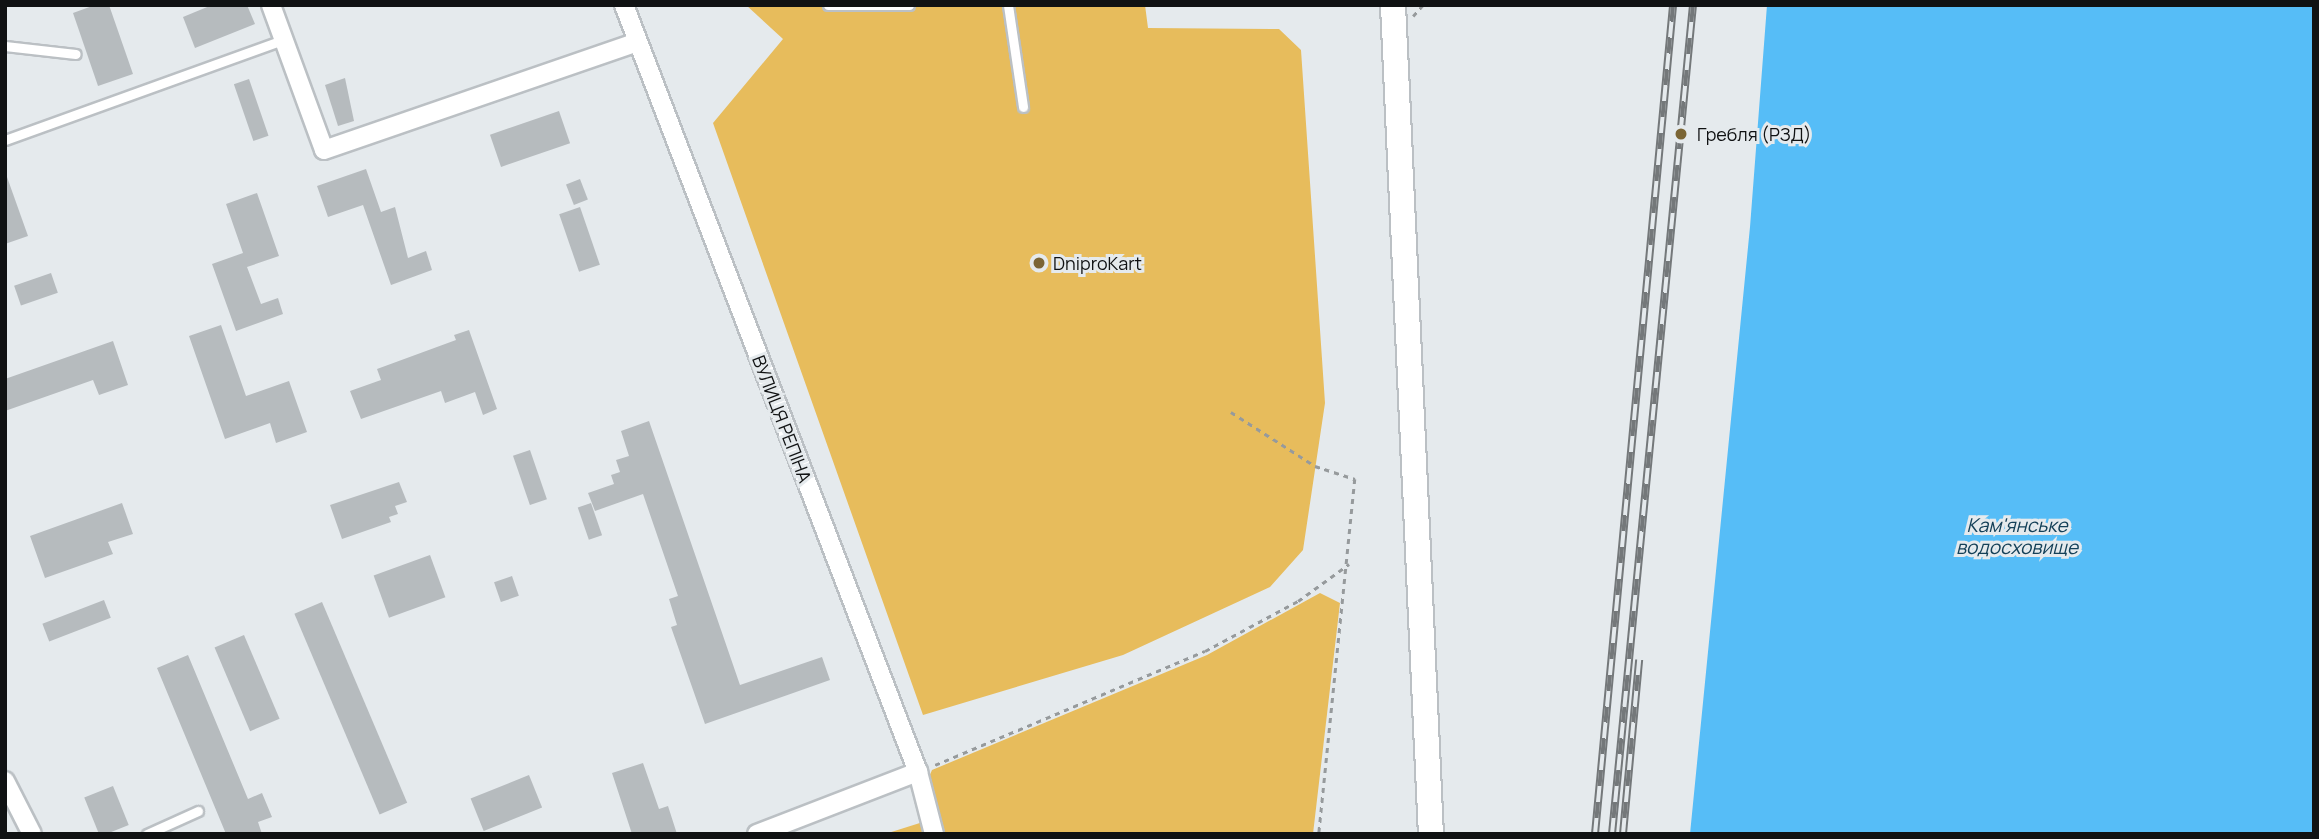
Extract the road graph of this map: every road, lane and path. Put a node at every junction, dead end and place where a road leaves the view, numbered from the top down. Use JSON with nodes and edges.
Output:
{"nodes":[{"id":1,"x":271,"y":5,"type":"edge"},
{"id":2,"x":624,"y":5,"type":"edge"},
{"id":3,"x":828,"y":5,"type":"edge"},
{"id":4,"x":909,"y":5,"type":"edge"},
{"id":5,"x":1008,"y":5,"type":"edge"},
{"id":6,"x":1393,"y":5,"type":"edge"},
{"id":7,"x":283,"y":40,"type":"junction"},
{"id":8,"x":636,"y":42,"type":"junction"},
{"id":9,"x":5,"y":46,"type":"edge"},
{"id":10,"x":76,"y":54,"type":"dead end"},
{"id":11,"x":1023,"y":107,"type":"dead end"},
{"id":12,"x":5,"y":140,"type":"edge"},
{"id":13,"x":1231,"y":412,"type":"dead end"},
{"id":14,"x":1349,"y":564,"type":"junction"},
{"id":15,"x":918,"y":772,"type":"junction"},
{"id":16,"x":5,"y":781,"type":"edge"},
{"id":17,"x":198,"y":811,"type":"dead end"},
{"id":18,"x":32,"y":834,"type":"edge"},
{"id":19,"x":147,"y":834,"type":"edge"},
{"id":20,"x":757,"y":834,"type":"edge"},
{"id":21,"x":934,"y":834,"type":"edge"},
{"id":22,"x":1319,"y":834,"type":"edge"},
{"id":23,"x":1431,"y":834,"type":"edge"}],
"edges":[{"from":1,"to":7,"type":"street"},
{"from":2,"to":8,"type":"street","name":"ВУЛИЦЯ РЕПІНА"},
{"from":3,"to":4,"type":"lane"},
{"from":5,"to":11,"type":"lane"},
{"from":6,"to":23,"type":"main road"},
{"from":7,"to":8,"type":"street"},
{"from":7,"to":12,"type":"lane"},
{"from":8,"to":15,"type":"street","name":"ВУЛИЦЯ РЕПІНА"},
{"from":9,"to":10,"type":"lane"},
{"from":13,"to":14,"type":"path"},
{"from":14,"to":15,"type":"path"},
{"from":14,"to":22,"type":"path"},
{"from":15,"to":20,"type":"street"},
{"from":15,"to":21,"type":"street","name":"ВУЛИЦЯ РЕПІНА"},
{"from":16,"to":18,"type":"street"},
{"from":17,"to":19,"type":"lane"}]}
